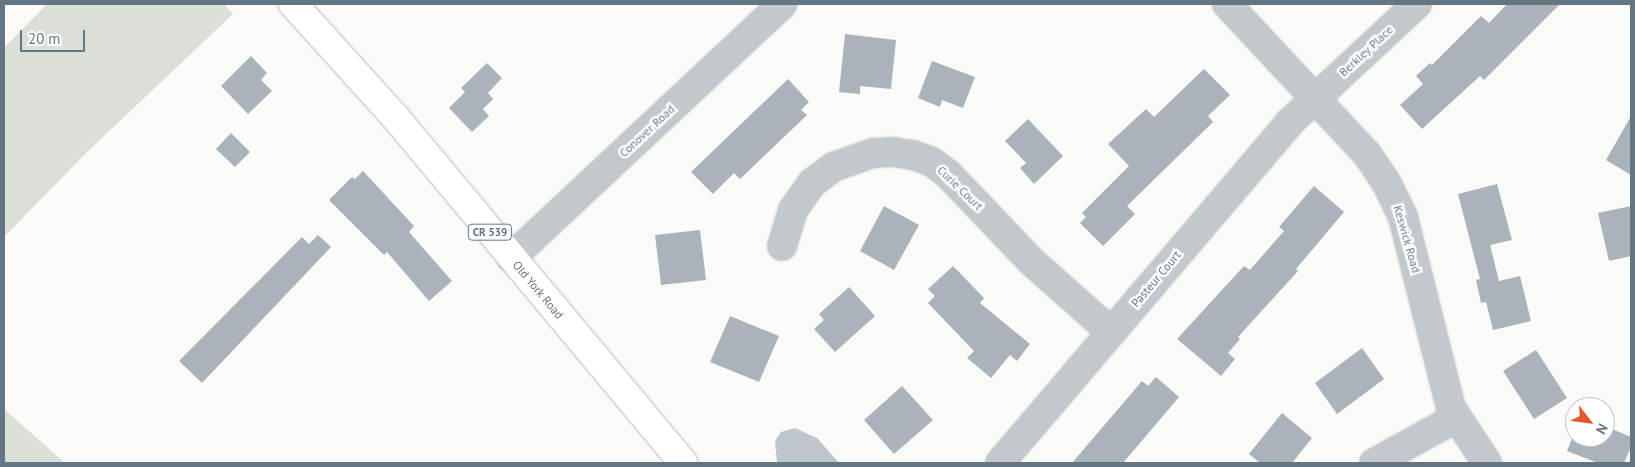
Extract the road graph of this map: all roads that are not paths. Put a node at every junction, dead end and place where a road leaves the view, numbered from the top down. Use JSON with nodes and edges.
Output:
{"nodes":[{"id":1,"x":293,"y":4,"type":"edge"},
{"id":2,"x":782,"y":4,"type":"edge"},
{"id":3,"x":1227,"y":4,"type":"edge"},
{"id":4,"x":1417,"y":4,"type":"edge"},
{"id":5,"x":1315,"y":98,"type":"junction"},
{"id":6,"x":782,"y":246,"type":"dead end"},
{"id":7,"x":511,"y":258,"type":"junction"},
{"id":8,"x":1111,"y":332,"type":"junction"},
{"id":9,"x":1456,"y":418,"type":"junction"},
{"id":10,"x":683,"y":463,"type":"edge"},
{"id":11,"x":1000,"y":463,"type":"edge"},
{"id":12,"x":1374,"y":463,"type":"edge"},
{"id":13,"x":1487,"y":463,"type":"edge"}],
"edges":[{"from":1,"to":7,"type":"main road","name":"Old York Road","number":"CR 539"},
{"from":2,"to":7,"type":"street","name":"Conover Road"},
{"from":3,"to":5,"type":"street","name":"Keswick Road"},
{"from":4,"to":5,"type":"street","name":"Berkley Place"},
{"from":5,"to":8,"type":"street","name":"Pasteur Court"},
{"from":5,"to":9,"type":"street","name":"Keswick Road"},
{"from":6,"to":8,"type":"street","name":"Curie Court"},
{"from":7,"to":10,"type":"main road","name":"Old York Road","number":"CR 539"},
{"from":8,"to":11,"type":"street","name":"Pasteur Court"},
{"from":9,"to":12,"type":"street"},
{"from":9,"to":13,"type":"street","name":"Keswick Road"}]}
